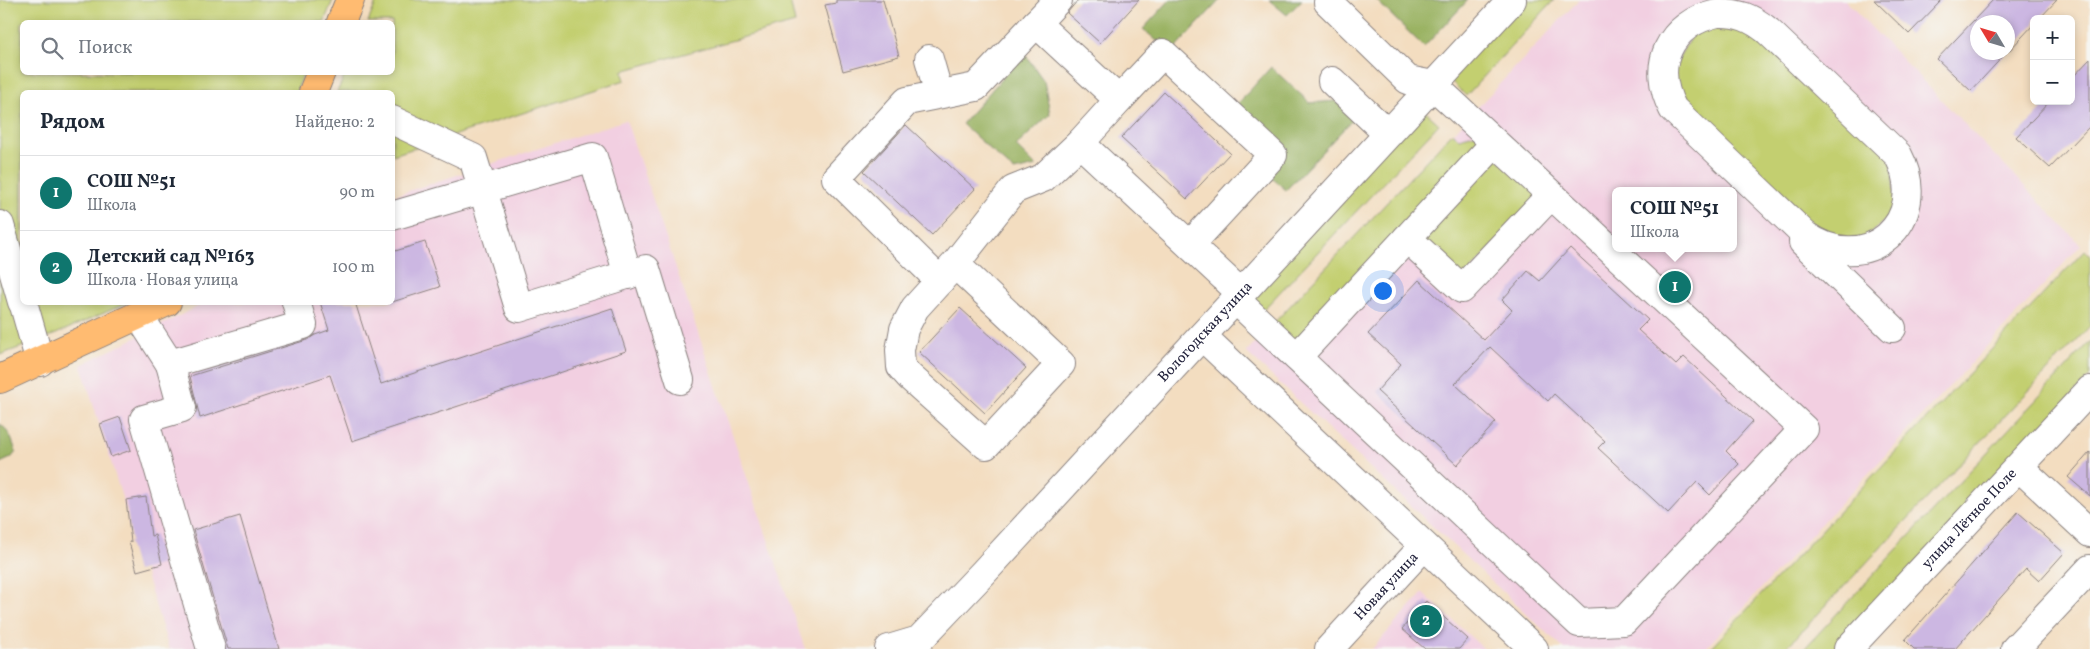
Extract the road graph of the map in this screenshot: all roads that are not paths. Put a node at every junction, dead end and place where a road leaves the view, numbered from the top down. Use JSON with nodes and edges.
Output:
{"nodes":[{"id":1,"x":350,"y":0,"type":"edge"},
{"id":2,"x":1058,"y":0,"type":"edge"},
{"id":3,"x":1512,"y":0,"type":"edge"},
{"id":4,"x":1328,"y":2,"type":"dead end"},
{"id":5,"x":342,"y":20,"type":"edge"},
{"id":6,"x":1036,"y":23,"type":"junction"},
{"id":7,"x":929,"y":59,"type":"dead end"},
{"id":8,"x":1332,"y":81,"type":"dead end"},
{"id":9,"x":1433,"y":85,"type":"junction"},
{"id":10,"x":939,"y":94,"type":"junction"},
{"id":11,"x":1119,"y":100,"type":"junction"},
{"id":12,"x":1676,"y":118,"type":"junction"},
{"id":13,"x":395,"y":121,"type":"edge"},
{"id":14,"x":1388,"y":134,"type":"junction"},
{"id":15,"x":1080,"y":143,"type":"junction"},
{"id":16,"x":1495,"y":143,"type":"junction"},
{"id":17,"x":482,"y":189,"type":"junction"},
{"id":18,"x":1551,"y":195,"type":"junction"},
{"id":19,"x":395,"y":215,"type":"edge"},
{"id":20,"x":0,"y":225,"type":"edge"},
{"id":21,"x":1406,"y":238,"type":"junction"},
{"id":22,"x":1190,"y":245,"type":"junction"},
{"id":23,"x":1612,"y":251,"type":"edge"},
{"id":24,"x":1613,"y":252,"type":"edge"},
{"id":25,"x":948,"y":272,"type":"junction"},
{"id":26,"x":628,"y":275,"type":"junction"},
{"id":27,"x":20,"y":292,"type":"edge"},
{"id":28,"x":1238,"y":296,"type":"junction"},
{"id":29,"x":24,"y":305,"type":"edge"},
{"id":30,"x":161,"y":305,"type":"edge"},
{"id":31,"x":297,"y":305,"type":"edge"},
{"id":32,"x":141,"y":316,"type":"junction"},
{"id":33,"x":1892,"y":328,"type":"dead end"},
{"id":34,"x":1202,"y":336,"type":"junction"},
{"id":35,"x":1297,"y":357,"type":"junction"},
{"id":36,"x":40,"y":362,"type":"junction"},
{"id":37,"x":170,"y":364,"type":"junction"},
{"id":38,"x":0,"y":379,"type":"edge"},
{"id":39,"x":680,"y":380,"type":"dead end"},
{"id":40,"x":2090,"y":390,"type":"edge"},
{"id":41,"x":2019,"y":467,"type":"junction"},
{"id":42,"x":2090,"y":533,"type":"edge"},
{"id":43,"x":1424,"y":546,"type":"junction"},
{"id":44,"x":2090,"y":569,"type":"edge"},
{"id":45,"x":920,"y":644,"type":"edge"},
{"id":46,"x":1857,"y":646,"type":"edge"},
{"id":47,"x":211,"y":649,"type":"edge"},
{"id":48,"x":890,"y":649,"type":"edge"},
{"id":49,"x":1330,"y":649,"type":"edge"},
{"id":50,"x":1534,"y":649,"type":"edge"},
{"id":51,"x":2015,"y":649,"type":"edge"}],
"edges":[{"from":1,"to":5,"type":"main road"},
{"from":2,"to":6,"type":"street"},
{"from":3,"to":9,"type":"street","name":"Вологодская улица"},
{"from":4,"to":9,"type":"street"},
{"from":6,"to":10,"type":"street"},
{"from":6,"to":11,"type":"street"},
{"from":7,"to":10,"type":"street"},
{"from":8,"to":14,"type":"street"},
{"from":9,"to":14,"type":"street","name":"Вологодская улица"},
{"from":9,"to":16,"type":"street"},
{"from":10,"to":25,"type":"street"},
{"from":11,"to":15,"type":"street"},
{"from":11,"to":22,"type":"street"},
{"from":12,"to":12,"type":"street"},
{"from":12,"to":33,"type":"street"},
{"from":13,"to":17,"type":"street"},
{"from":14,"to":28,"type":"street","name":"Вологодская улица"},
{"from":15,"to":22,"type":"street"},
{"from":15,"to":25,"type":"street"},
{"from":16,"to":18,"type":"street"},
{"from":16,"to":21,"type":"street"},
{"from":17,"to":19,"type":"street"},
{"from":17,"to":26,"type":"street"},
{"from":17,"to":26,"type":"street"},
{"from":18,"to":21,"type":"street"},
{"from":18,"to":23,"type":"street"},
{"from":20,"to":27,"type":"street"},
{"from":21,"to":35,"type":"street"},
{"from":22,"to":28,"type":"street"},
{"from":24,"to":35,"type":"street"},
{"from":25,"to":25,"type":"street"},
{"from":26,"to":39,"type":"street"},
{"from":28,"to":34,"type":"street","name":"Вологодская улица"},
{"from":28,"to":35,"type":"street"},
{"from":29,"to":36,"type":"street"},
{"from":30,"to":32,"type":"main road"},
{"from":31,"to":37,"type":"street"},
{"from":32,"to":36,"type":"main road"},
{"from":32,"to":37,"type":"street"},
{"from":34,"to":43,"type":"street"},
{"from":34,"to":45,"type":"street","name":"Вологодская улица"},
{"from":36,"to":38,"type":"main road"},
{"from":37,"to":47,"type":"street"},
{"from":40,"to":41,"type":"street","name":"улица Лётное Поле"},
{"from":41,"to":42,"type":"street"},
{"from":41,"to":46,"type":"street","name":"улица Лётное Поле"},
{"from":43,"to":49,"type":"street","name":"Новая улица"},
{"from":43,"to":50,"type":"street"},
{"from":44,"to":51,"type":"street"},
{"from":45,"to":48,"type":"street","name":"Вологодская улица"}]}
